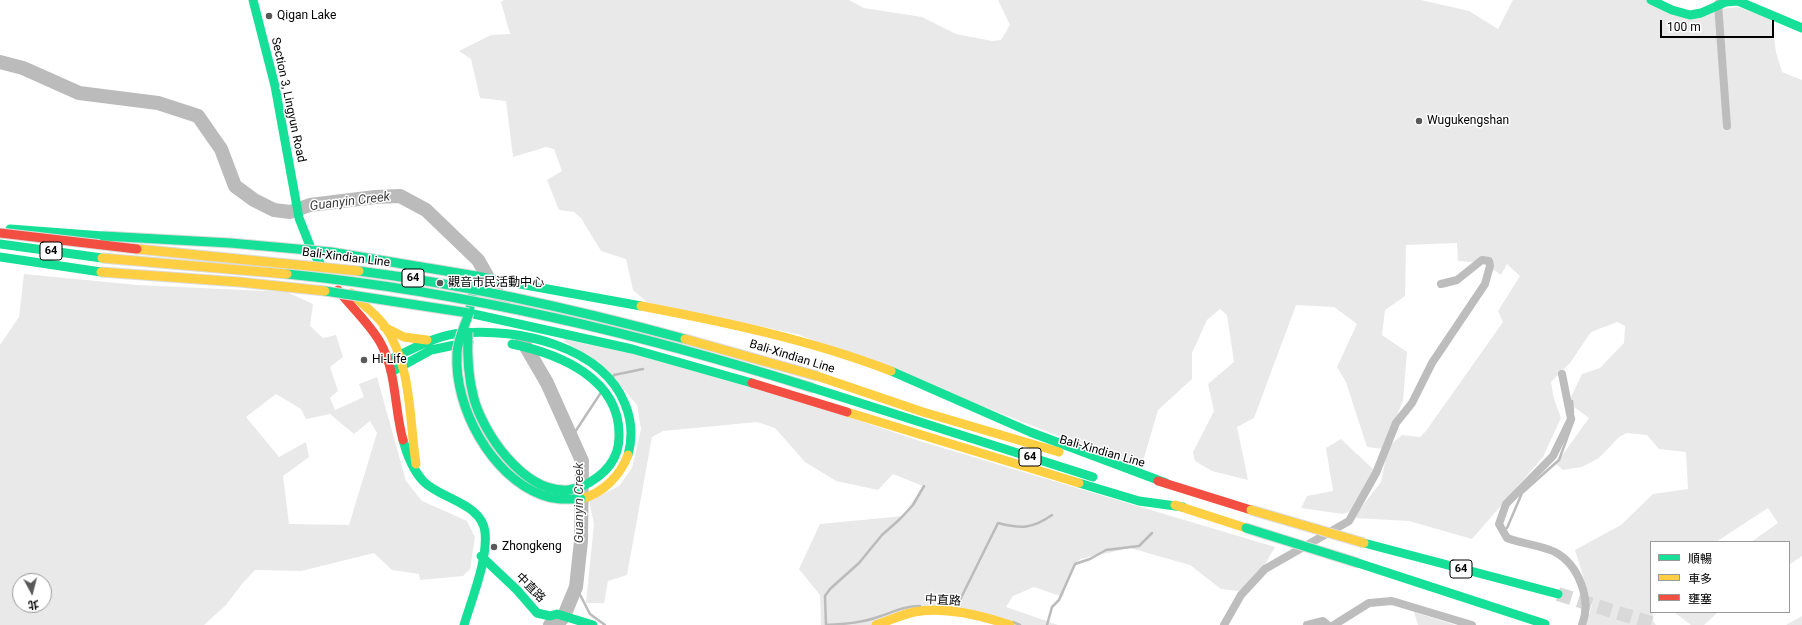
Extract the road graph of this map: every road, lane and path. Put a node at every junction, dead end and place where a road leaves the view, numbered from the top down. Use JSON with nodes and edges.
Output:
{"nodes":[{"id":1,"x":253,"y":0,"type":"edge"},
{"id":2,"x":1651,"y":0,"type":"edge"},
{"id":3,"x":1718,"y":4,"type":"junction"},
{"id":4,"x":1802,"y":28,"type":"edge"},
{"id":5,"x":1727,"y":126,"type":"dead end"},
{"id":6,"x":0,"y":228,"type":"edge"},
{"id":7,"x":0,"y":233,"type":"edge"},
{"id":8,"x":0,"y":244,"type":"edge"},
{"id":9,"x":0,"y":257,"type":"edge"},
{"id":10,"x":321,"y":263,"type":"junction"},
{"id":11,"x":476,"y":276,"type":"junction"},
{"id":12,"x":1442,"y":284,"type":"dead end"},
{"id":13,"x":469,"y":314,"type":"junction"},
{"id":14,"x":384,"y":327,"type":"junction"},
{"id":15,"x":496,"y":336,"type":"junction"},
{"id":16,"x":428,"y":340,"type":"junction"},
{"id":17,"x":398,"y":356,"type":"junction"},
{"id":18,"x":388,"y":360,"type":"junction"},
{"id":19,"x":402,"y":368,"type":"junction"},
{"id":20,"x":391,"y":372,"type":"junction"},
{"id":21,"x":1562,"y":374,"type":"dead end"},
{"id":22,"x":418,"y":472,"type":"junction"},
{"id":23,"x":1166,"y":484,"type":"junction"},
{"id":24,"x":1183,"y":507,"type":"junction"},
{"id":25,"x":481,"y":556,"type":"junction"},
{"id":26,"x":1558,"y":594,"type":"tunnel mouth"},
{"id":27,"x":1545,"y":624,"type":"dead end"},
{"id":28,"x":464,"y":625,"type":"edge"},
{"id":29,"x":593,"y":625,"type":"edge"},
{"id":30,"x":876,"y":625,"type":"edge"},
{"id":31,"x":1010,"y":625,"type":"edge"},
{"id":32,"x":1224,"y":625,"type":"edge"},
{"id":33,"x":1307,"y":625,"type":"edge"},
{"id":34,"x":1328,"y":625,"type":"edge"},
{"id":35,"x":1334,"y":625,"type":"edge"},
{"id":36,"x":1472,"y":625,"type":"edge"},
{"id":37,"x":1582,"y":625,"type":"edge"}],
"edges":[{"from":1,"to":10,"type":"main road","name":"Section 3, Lingyun Road"},
{"from":2,"to":3,"type":"main road"},
{"from":3,"to":4,"type":"main road"},
{"from":3,"to":5,"type":"street"},
{"from":6,"to":11,"type":"main road","bridge":true},
{"from":7,"to":23,"type":"main road","name":"Bali-Xindian Line","number":"64","bridge":true},
{"from":8,"to":24,"type":"main road","name":"Bali-Xindian Line","number":"64","bridge":true},
{"from":9,"to":13,"type":"main road","bridge":true},
{"from":10,"to":14,"type":"main road"},
{"from":10,"to":18,"type":"main road"},
{"from":11,"to":13,"type":"main road","bridge":true},
{"from":11,"to":23,"type":"main road"},
{"from":12,"to":32,"type":"street"},
{"from":13,"to":15,"type":"main road","bridge":true},
{"from":13,"to":24,"type":"main road"},
{"from":14,"to":16,"type":"main road"},
{"from":14,"to":17,"type":"main road"},
{"from":15,"to":16,"type":"main road"},
{"from":15,"to":19,"type":"main road"},
{"from":16,"to":17,"type":"main road"},
{"from":17,"to":18,"type":"main road"},
{"from":17,"to":19,"type":"main road"},
{"from":18,"to":20,"type":"main road"},
{"from":19,"to":20,"type":"main road"},
{"from":19,"to":22,"type":"main road"},
{"from":20,"to":22,"type":"main road"},
{"from":21,"to":37,"type":"street"},
{"from":22,"to":25,"type":"main road"},
{"from":23,"to":26,"type":"main road","name":"Bali-Xindian Line","number":"64","bridge":true},
{"from":24,"to":27,"type":"main road","name":"Bali-Xindian Line","number":"64","bridge":true},
{"from":25,"to":28,"type":"main road"},
{"from":25,"to":29,"type":"main road","name":"中直路"},
{"from":30,"to":31,"type":"main road","name":"中直路"},
{"from":33,"to":34,"type":"street"},
{"from":35,"to":36,"type":"street"}]}
